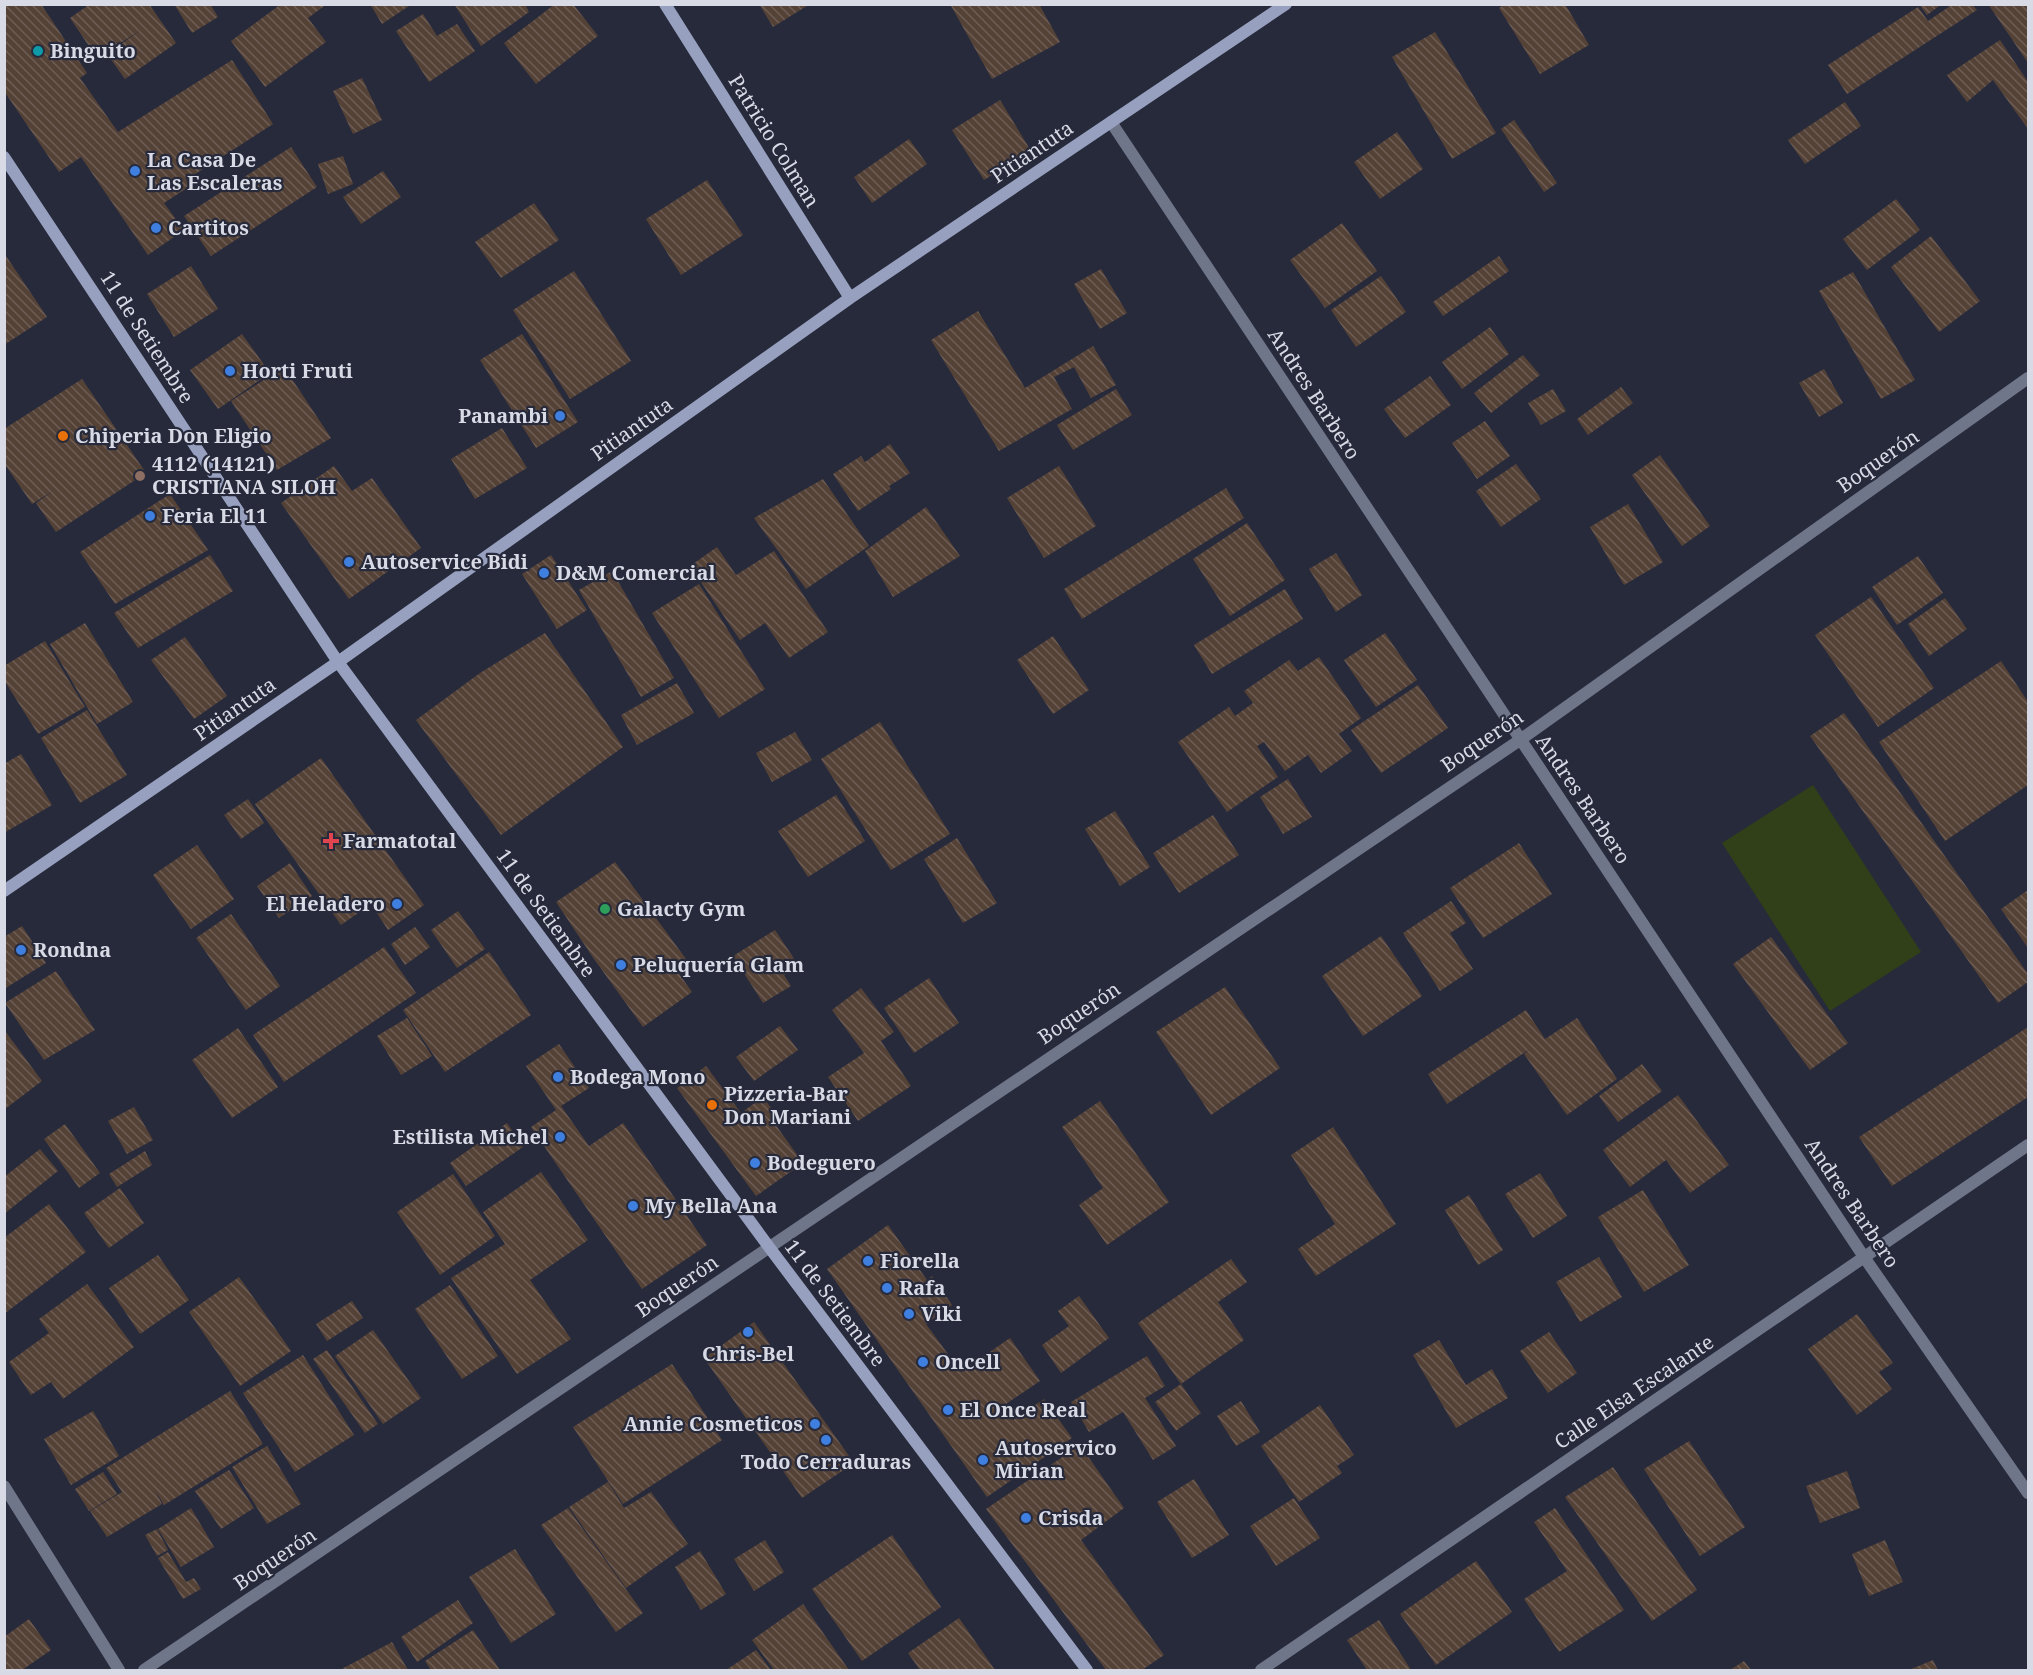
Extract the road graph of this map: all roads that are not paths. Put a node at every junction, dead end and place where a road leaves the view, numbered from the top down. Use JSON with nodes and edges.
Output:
{"nodes":[{"id":1,"x":665,"y":4,"type":"edge"},
{"id":2,"x":1280,"y":6,"type":"edge"},
{"id":3,"x":1111,"y":122,"type":"junction"},
{"id":4,"x":4,"y":157,"type":"edge"},
{"id":5,"x":850,"y":298,"type":"junction"},
{"id":6,"x":2028,"y":378,"type":"edge"},
{"id":7,"x":338,"y":662,"type":"junction"},
{"id":8,"x":1520,"y":740,"type":"junction"},
{"id":9,"x":4,"y":891,"type":"edge"},
{"id":10,"x":2028,"y":1145,"type":"edge"},
{"id":11,"x":769,"y":1247,"type":"junction"},
{"id":12,"x":1864,"y":1257,"type":"junction"},
{"id":13,"x":4,"y":1486,"type":"edge"},
{"id":14,"x":2028,"y":1493,"type":"edge"},
{"id":15,"x":119,"y":1671,"type":"edge"},
{"id":16,"x":144,"y":1671,"type":"edge"},
{"id":17,"x":1087,"y":1671,"type":"edge"},
{"id":18,"x":1261,"y":1671,"type":"edge"}],
"edges":[{"from":1,"to":5,"type":"street","name":"Patricio Colman"},
{"from":2,"to":3,"type":"street","name":"Pitiantuta"},
{"from":3,"to":5,"type":"street","name":"Pitiantuta"},
{"from":3,"to":8,"type":"street","name":"Andres Barbero"},
{"from":4,"to":7,"type":"street","name":"11 de Setiembre"},
{"from":5,"to":7,"type":"street","name":"Pitiantuta"},
{"from":6,"to":8,"type":"street","name":"Boquerón"},
{"from":7,"to":9,"type":"street","name":"Pitiantuta"},
{"from":7,"to":11,"type":"street","name":"11 de Setiembre"},
{"from":8,"to":11,"type":"street","name":"Boquerón"},
{"from":8,"to":12,"type":"street","name":"Andres Barbero"},
{"from":10,"to":12,"type":"street","name":"Calle Elsa Escalante"},
{"from":11,"to":16,"type":"street","name":"Boquerón"},
{"from":11,"to":17,"type":"street","name":"11 de Setiembre"},
{"from":12,"to":14,"type":"street","name":"Andres Barbero"},
{"from":12,"to":18,"type":"street","name":"Calle Elsa Escalante"},
{"from":13,"to":15,"type":"street"}]}
